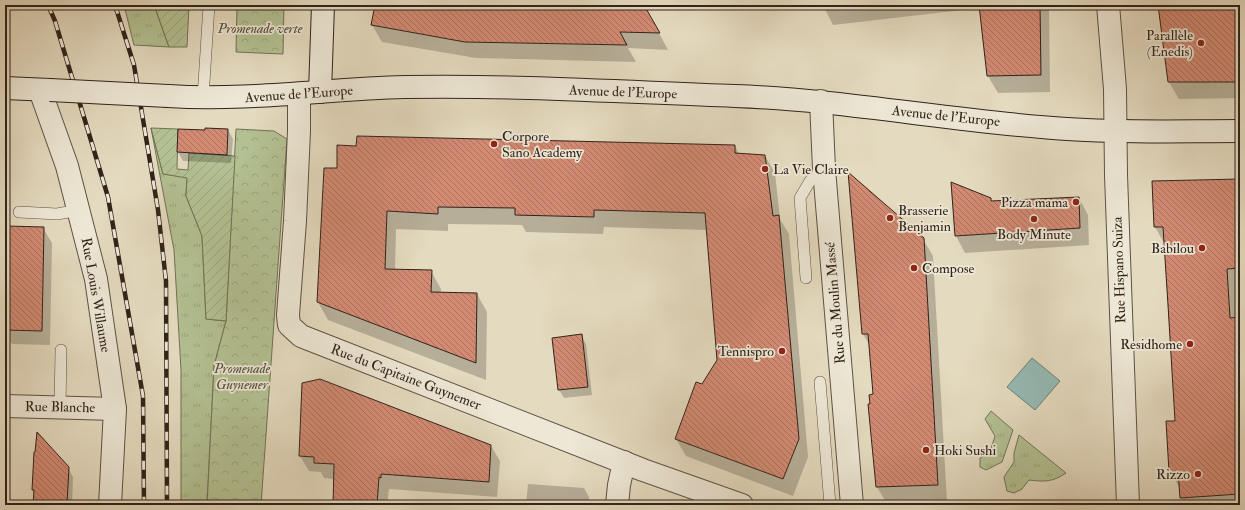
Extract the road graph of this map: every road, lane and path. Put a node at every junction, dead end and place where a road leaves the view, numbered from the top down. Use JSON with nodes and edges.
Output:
{"nodes":[{"id":1,"x":209,"y":5,"type":"edge"},
{"id":2,"x":323,"y":5,"type":"edge"},
{"id":3,"x":1108,"y":5,"type":"edge"},
{"id":4,"x":5,"y":88,"type":"edge"},
{"id":5,"x":45,"y":90,"type":"junction"},
{"id":6,"x":320,"y":92,"type":"junction"},
{"id":7,"x":299,"y":94,"type":"junction"},
{"id":8,"x":203,"y":98,"type":"junction"},
{"id":9,"x":821,"y":101,"type":"junction"},
{"id":10,"x":1240,"y":130,"type":"edge"},
{"id":11,"x":1115,"y":132,"type":"junction"},
{"id":12,"x":824,"y":169,"type":"junction"},
{"id":13,"x":79,"y":210,"type":"junction"},
{"id":14,"x":19,"y":212,"type":"dead end"},
{"id":15,"x":806,"y":278,"type":"dead end"},
{"id":16,"x":61,"y":350,"type":"dead end"},
{"id":17,"x":820,"y":382,"type":"dead end"},
{"id":18,"x":5,"y":406,"type":"edge"},
{"id":19,"x":60,"y":408,"type":"junction"},
{"id":20,"x":115,"y":409,"type":"junction"},
{"id":21,"x":624,"y":462,"type":"junction"},
{"id":22,"x":110,"y":505,"type":"edge"},
{"id":23,"x":617,"y":505,"type":"edge"},
{"id":24,"x":742,"y":505,"type":"edge"},
{"id":25,"x":830,"y":505,"type":"edge"},
{"id":26,"x":852,"y":505,"type":"edge"},
{"id":27,"x":1128,"y":505,"type":"edge"}],
"edges":[{"from":1,"to":8,"type":"lane"},
{"from":2,"to":6,"type":"street"},
{"from":3,"to":11,"type":"street","name":"Rue Hispano Suiza"},
{"from":4,"to":5,"type":"street","name":"Avenue de l'Europe"},
{"from":5,"to":8,"type":"street","name":"Avenue de l'Europe","bridge":true},
{"from":5,"to":13,"type":"street","name":"Rue Louis Willaume"},
{"from":6,"to":7,"type":"street","name":"Avenue de l'Europe"},
{"from":6,"to":9,"type":"street","name":"Avenue de l'Europe"},
{"from":7,"to":8,"type":"street","name":"Avenue de l'Europe"},
{"from":7,"to":21,"type":"street","name":"Rue du Capitaine Guynemer"},
{"from":9,"to":11,"type":"street","name":"Avenue de l'Europe"},
{"from":9,"to":12,"type":"street","name":"Rue du Moulin Massé"},
{"from":10,"to":11,"type":"street","name":"Avenue de l'Europe"},
{"from":11,"to":27,"type":"street","name":"Rue Hispano Suiza"},
{"from":12,"to":15,"type":"lane"},
{"from":12,"to":26,"type":"street","name":"Rue du Moulin Massé"},
{"from":13,"to":14,"type":"lane"},
{"from":13,"to":20,"type":"street","name":"Rue Louis Willaume"},
{"from":16,"to":19,"type":"lane"},
{"from":17,"to":25,"type":"lane"},
{"from":18,"to":19,"type":"street","name":"Rue Blanche"},
{"from":19,"to":20,"type":"street","name":"Rue Blanche"},
{"from":20,"to":22,"type":"street","name":"Rue Louis Willaume"},
{"from":21,"to":23,"type":"street"},
{"from":21,"to":24,"type":"street","name":"Rue du Capitaine Guynemer"}]}
